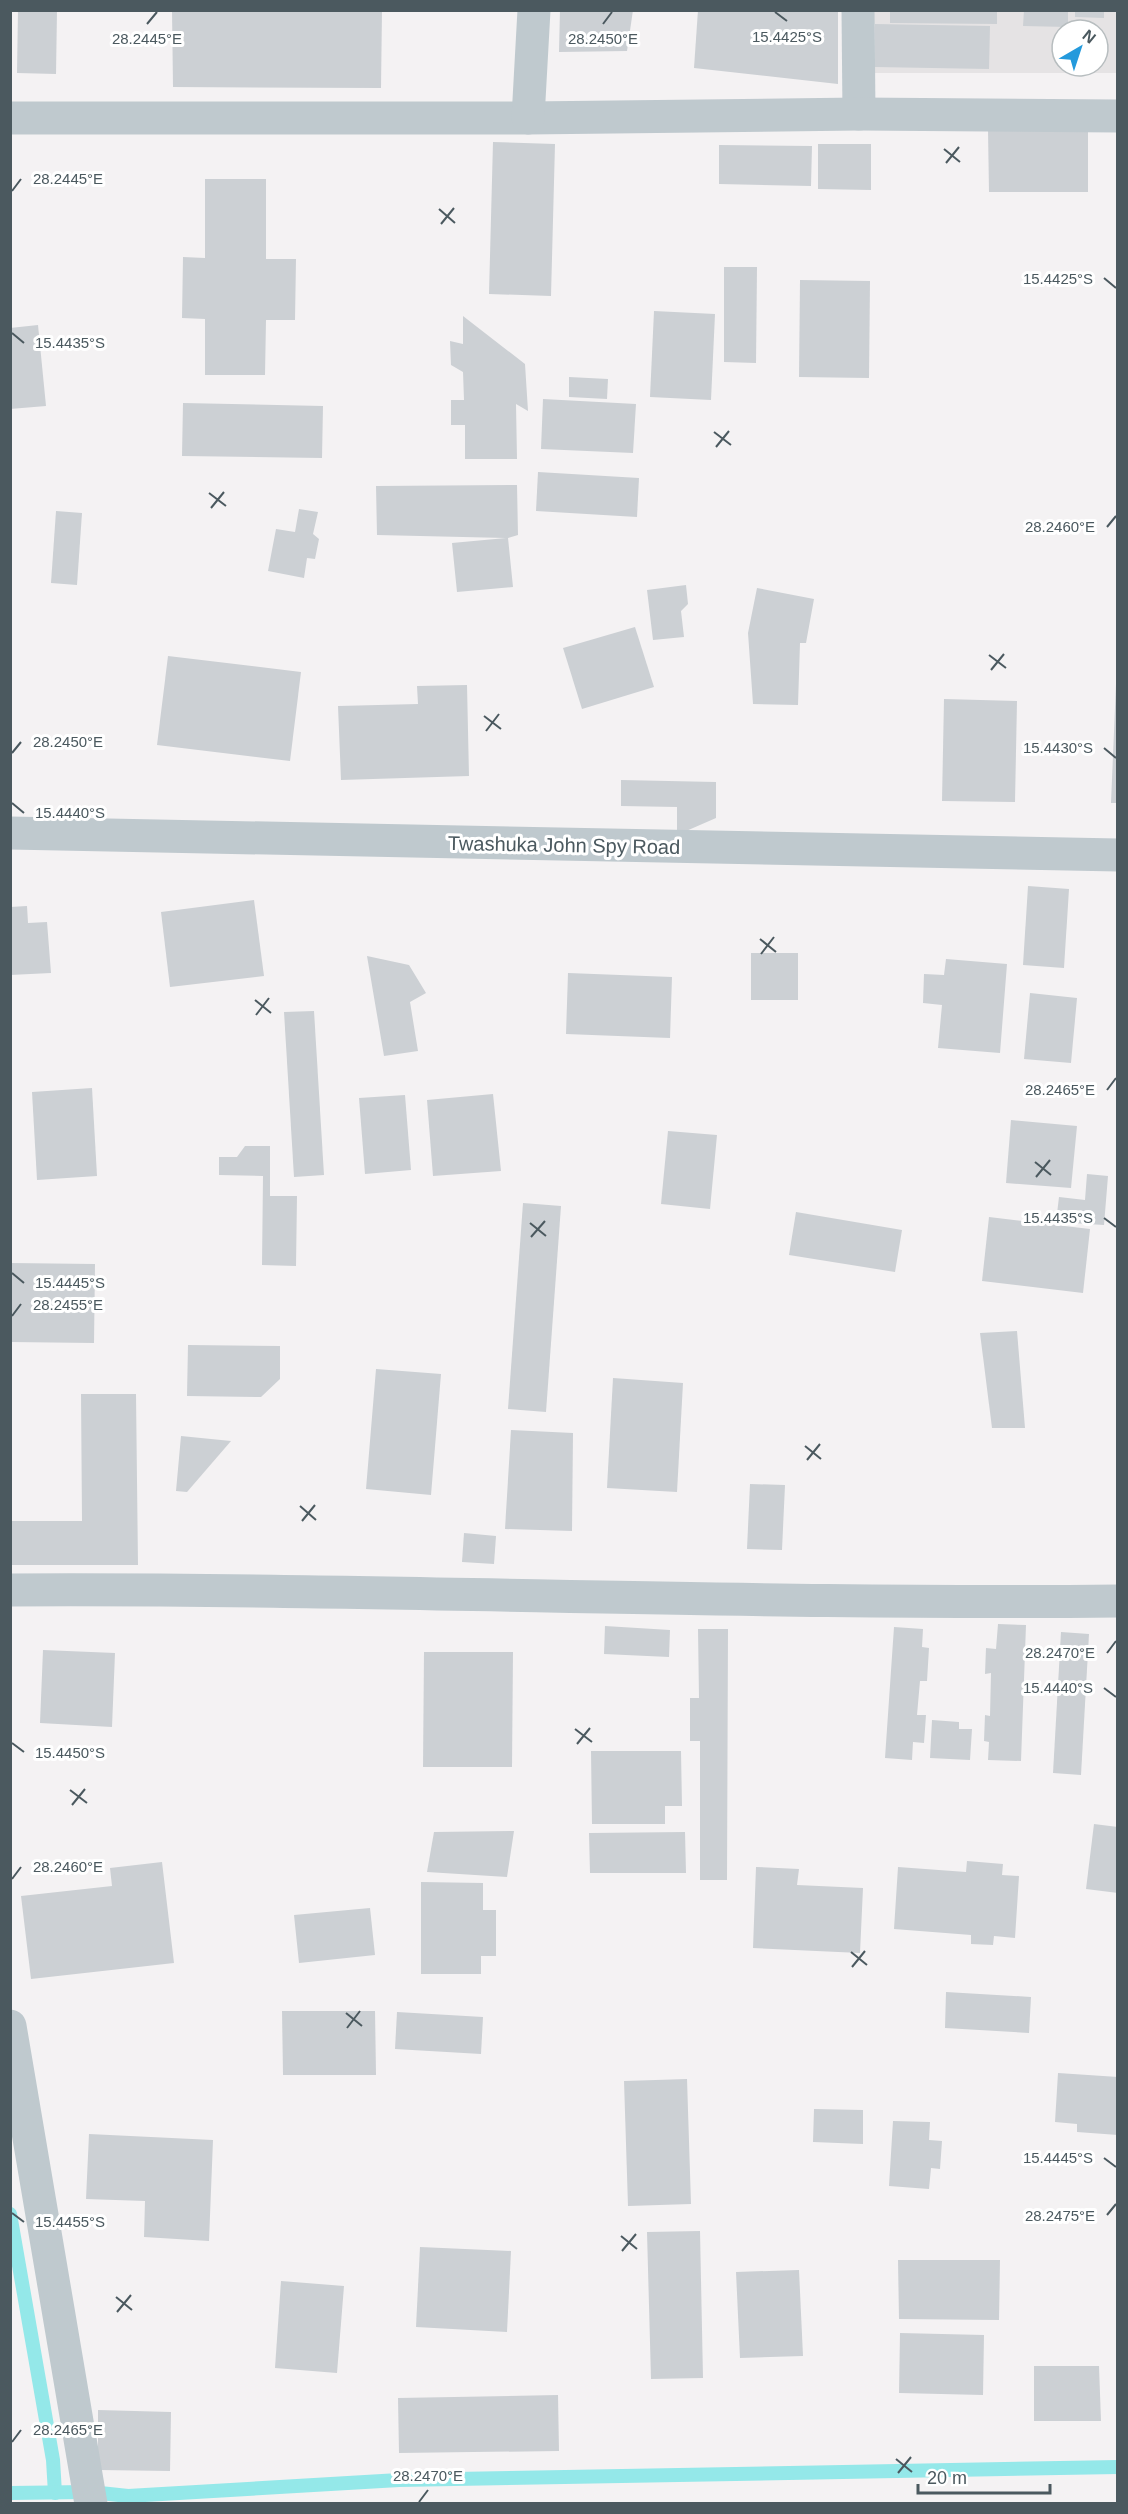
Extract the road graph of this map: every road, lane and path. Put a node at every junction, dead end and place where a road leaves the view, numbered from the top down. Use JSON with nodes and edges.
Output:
{"nodes":[{"id":1,"x":534,"y":10,"type":"edge"},
{"id":2,"x":858,"y":10,"type":"edge"},
{"id":3,"x":859,"y":114,"type":"junction"},
{"id":4,"x":1118,"y":116,"type":"edge"},
{"id":5,"x":10,"y":118,"type":"edge"},
{"id":6,"x":528,"y":118,"type":"junction"},
{"id":7,"x":10,"y":833,"type":"edge"},
{"id":8,"x":1118,"y":855,"type":"edge"},
{"id":9,"x":10,"y":1590,"type":"edge"},
{"id":10,"x":1118,"y":1601,"type":"edge"},
{"id":11,"x":10,"y":2026,"type":"edge"},
{"id":12,"x":92,"y":2504,"type":"edge"}],
"edges":[{"from":1,"to":6,"type":"street"},
{"from":2,"to":3,"type":"street"},
{"from":3,"to":4,"type":"street"},
{"from":3,"to":6,"type":"street"},
{"from":5,"to":6,"type":"street"},
{"from":7,"to":8,"type":"street","name":"Twashuka John Spy Road"},
{"from":9,"to":10,"type":"street"},
{"from":11,"to":12,"type":"street"}]}
